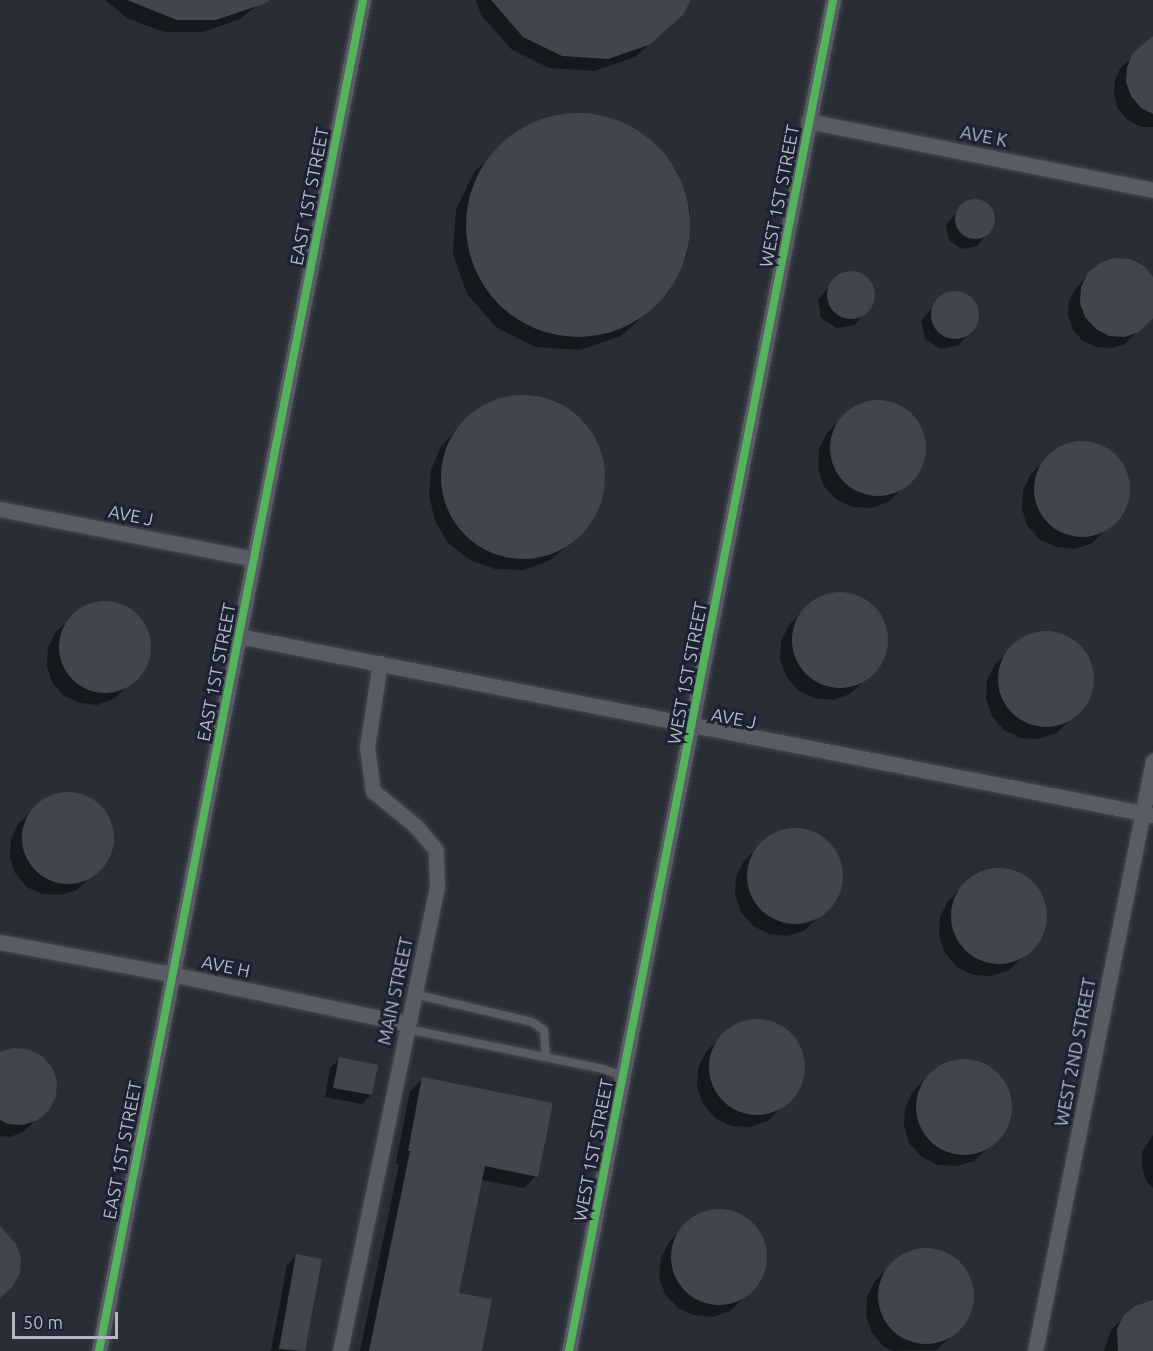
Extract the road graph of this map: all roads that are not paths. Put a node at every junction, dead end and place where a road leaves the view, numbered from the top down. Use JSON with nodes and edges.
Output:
{"nodes":[{"id":1,"x":363,"y":0,"type":"edge"},
{"id":2,"x":833,"y":0,"type":"edge"},
{"id":3,"x":808,"y":121,"type":"junction"},
{"id":4,"x":1153,"y":190,"type":"edge"},
{"id":5,"x":0,"y":509,"type":"edge"},
{"id":6,"x":254,"y":560,"type":"junction"},
{"id":7,"x":238,"y":636,"type":"junction"},
{"id":8,"x":380,"y":663,"type":"junction"},
{"id":9,"x":692,"y":725,"type":"junction"},
{"id":10,"x":1153,"y":760,"type":"edge"},
{"id":11,"x":1148,"y":814,"type":"edge"},
{"id":12,"x":0,"y":942,"type":"edge"},
{"id":13,"x":171,"y":974,"type":"junction"},
{"id":14,"x":414,"y":994,"type":"junction"},
{"id":15,"x":407,"y":1027,"type":"junction"},
{"id":16,"x":546,"y":1057,"type":"junction"},
{"id":17,"x":623,"y":1076,"type":"junction"},
{"id":18,"x":99,"y":1351,"type":"edge"},
{"id":19,"x":340,"y":1351,"type":"edge"},
{"id":20,"x":568,"y":1351,"type":"edge"},
{"id":21,"x":1035,"y":1351,"type":"edge"}],
"edges":[{"from":1,"to":6,"type":"street","name":"EAST 1ST STREET"},
{"from":2,"to":3,"type":"street","name":"WEST 1ST STREET"},
{"from":3,"to":4,"type":"street","name":"AVE K"},
{"from":3,"to":9,"type":"street","name":"WEST 1ST STREET"},
{"from":5,"to":6,"type":"street","name":"AVE J"},
{"from":6,"to":7,"type":"street","name":"EAST 1ST STREET"},
{"from":7,"to":8,"type":"street","name":"AVE J"},
{"from":7,"to":13,"type":"street","name":"EAST 1ST STREET"},
{"from":8,"to":9,"type":"street","name":"AVE J"},
{"from":8,"to":14,"type":"street","name":"MAIN STREET"},
{"from":9,"to":11,"type":"street","name":"AVE J"},
{"from":9,"to":17,"type":"street","name":"WEST 1ST STREET"},
{"from":10,"to":11,"type":"street","name":"WEST 2ND STREET"},
{"from":11,"to":21,"type":"street","name":"WEST 2ND STREET"},
{"from":12,"to":13,"type":"street","name":"AVE H"},
{"from":13,"to":15,"type":"street","name":"AVE H"},
{"from":13,"to":18,"type":"street","name":"EAST 1ST STREET"},
{"from":14,"to":15,"type":"street","name":"MAIN STREET"},
{"from":14,"to":16,"type":"lane"},
{"from":15,"to":16,"type":"lane"},
{"from":15,"to":19,"type":"street","name":"MAIN STREET"},
{"from":16,"to":17,"type":"lane"},
{"from":17,"to":20,"type":"street","name":"WEST 1ST STREET"}]}
